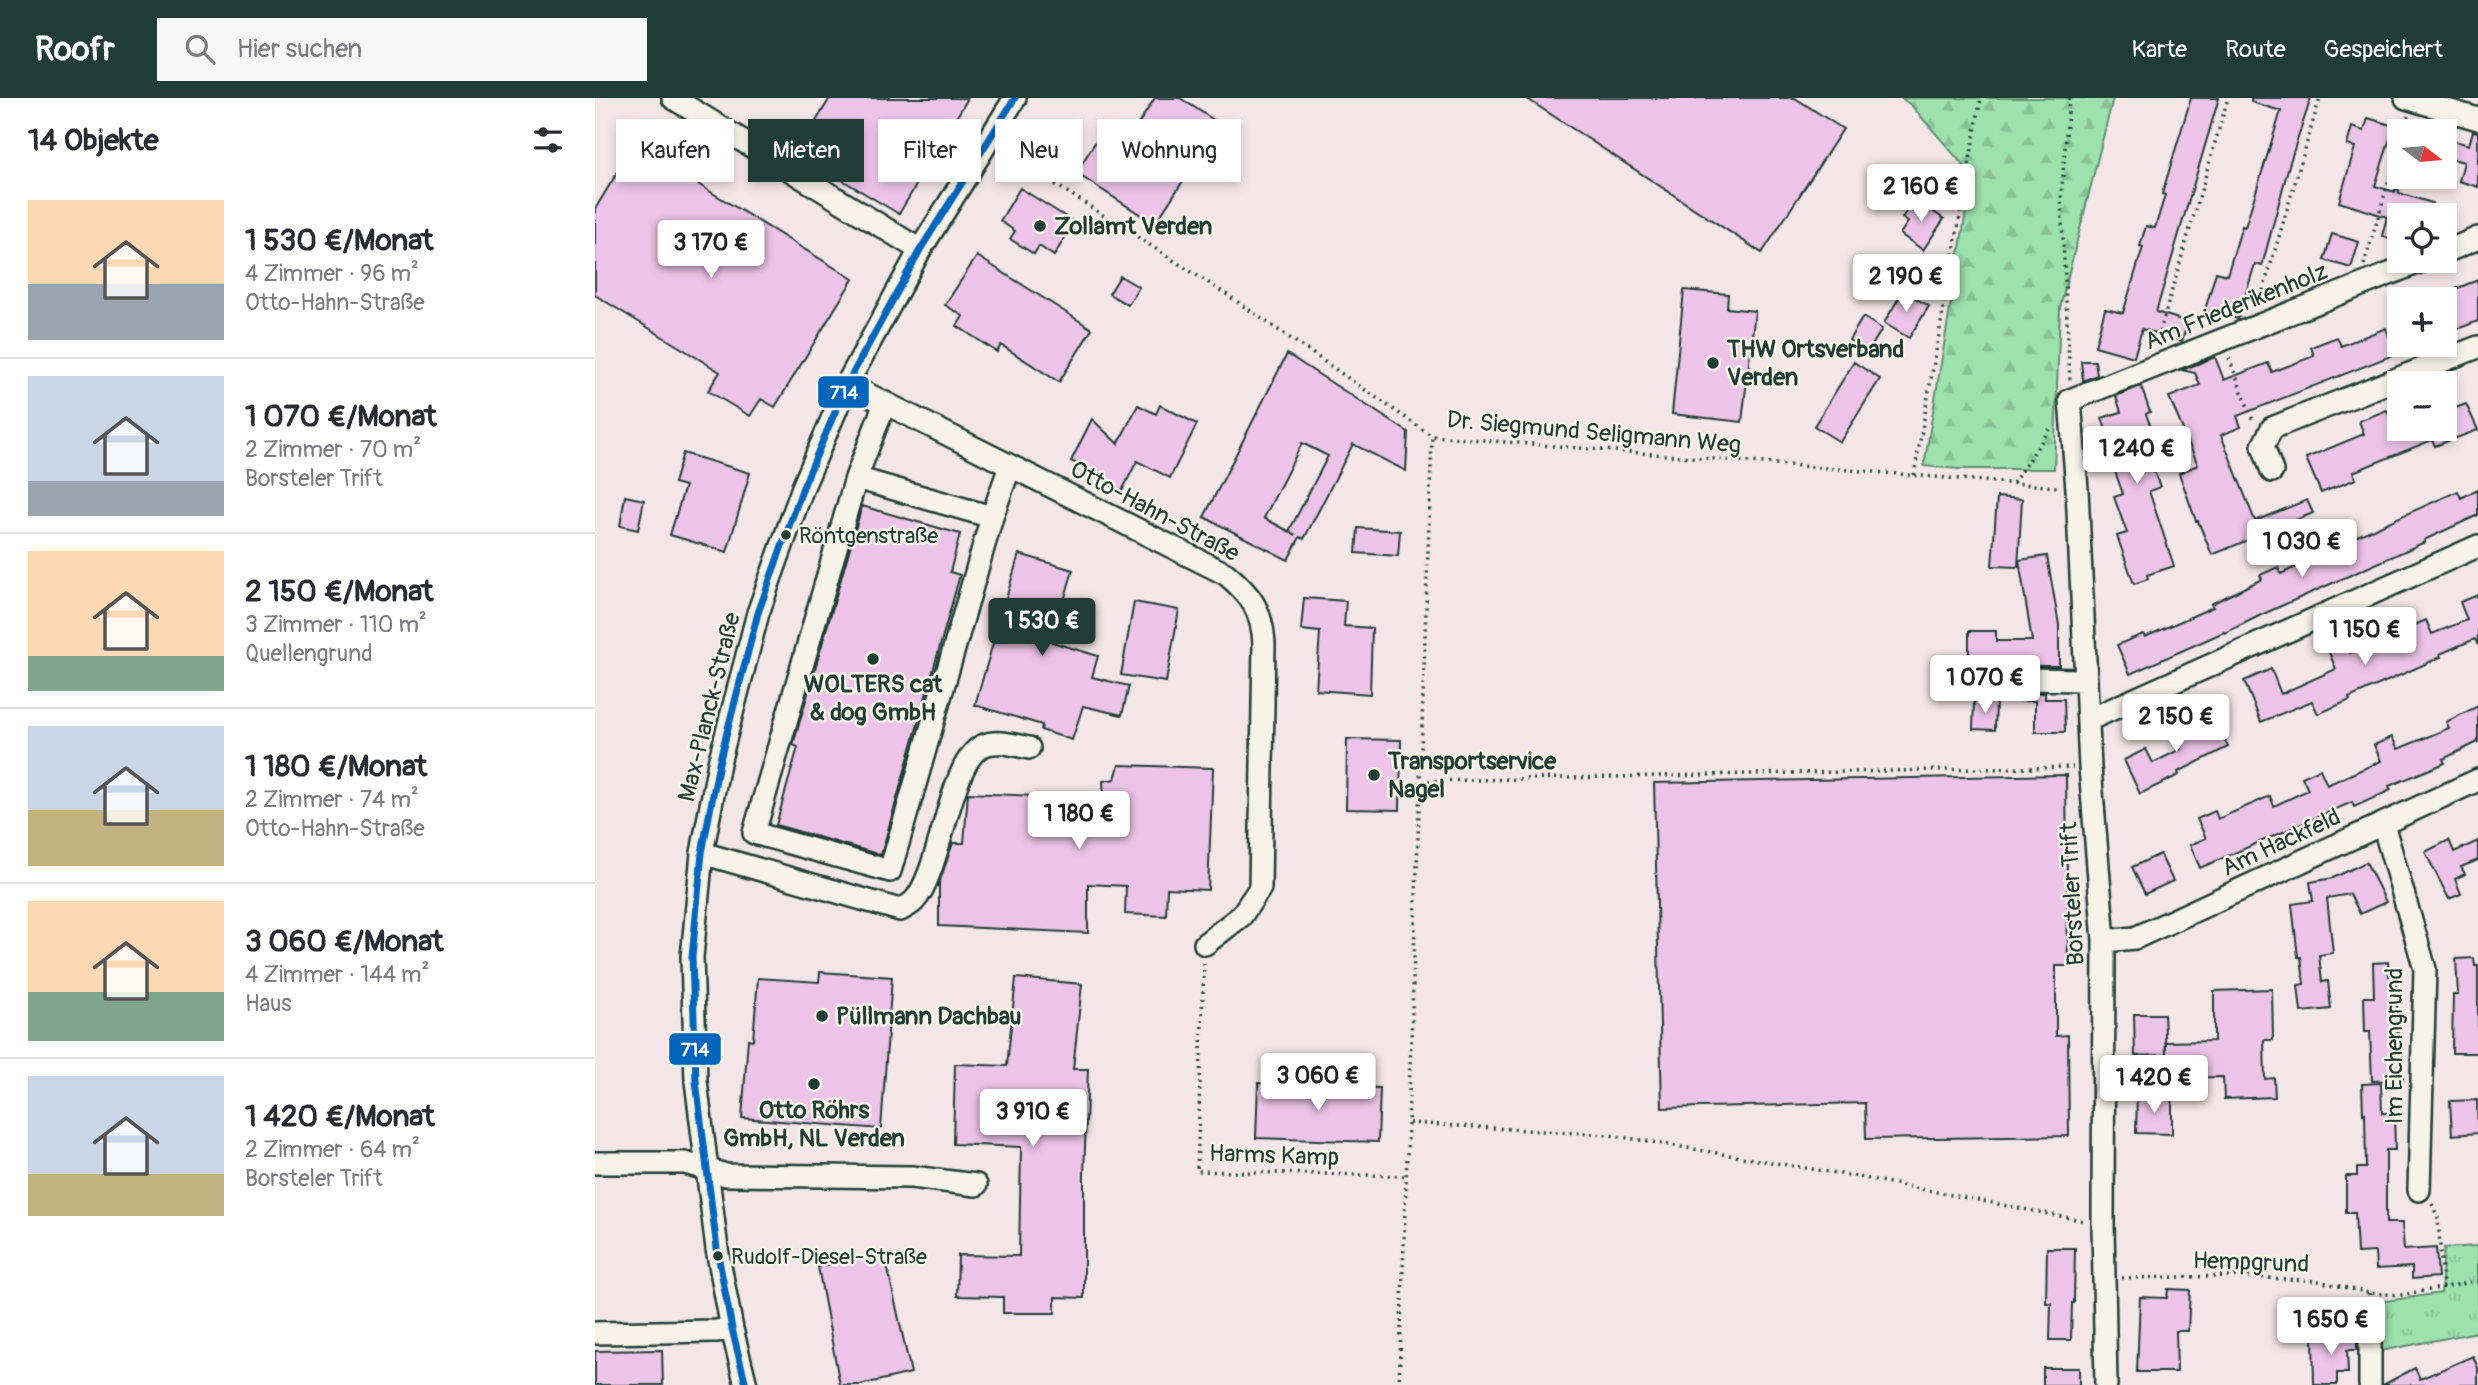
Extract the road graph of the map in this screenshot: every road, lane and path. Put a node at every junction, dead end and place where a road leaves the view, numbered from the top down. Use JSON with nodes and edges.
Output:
{"nodes":[{"id":1,"x":673,"y":98,"type":"edge"},
{"id":2,"x":1014,"y":98,"type":"edge"},
{"id":3,"x":1980,"y":98,"type":"edge"},
{"id":4,"x":2069,"y":98,"type":"edge"},
{"id":5,"x":2228,"y":98,"type":"edge"},
{"id":6,"x":2320,"y":98,"type":"edge"},
{"id":7,"x":2406,"y":98,"type":"edge"},
{"id":8,"x":2478,"y":120,"type":"edge"},
{"id":9,"x":987,"y":140,"type":"junction"},
{"id":10,"x":2387,"y":187,"type":"edge"},
{"id":11,"x":2478,"y":238,"type":"edge"},
{"id":12,"x":2457,"y":247,"type":"edge"},
{"id":13,"x":920,"y":250,"type":"junction"},
{"id":14,"x":2391,"y":273,"type":"edge"},
{"id":15,"x":2358,"y":286,"type":"junction"},
{"id":16,"x":2253,"y":328,"type":"junction"},
{"id":17,"x":2222,"y":340,"type":"junction"},
{"id":18,"x":2478,"y":347,"type":"edge"},
{"id":19,"x":2150,"y":369,"type":"junction"},
{"id":20,"x":847,"y":384,"type":"junction"},
{"id":21,"x":2070,"y":400,"type":"junction"},
{"id":22,"x":885,"y":403,"type":"junction"},
{"id":23,"x":1432,"y":436,"type":"junction"},
{"id":24,"x":2263,"y":446,"type":"junction"},
{"id":25,"x":1010,"y":466,"type":"junction"},
{"id":26,"x":2272,"y":471,"type":"dead end"},
{"id":27,"x":1914,"y":475,"type":"junction"},
{"id":28,"x":856,"y":478,"type":"junction"},
{"id":29,"x":2012,"y":484,"type":"junction"},
{"id":30,"x":2077,"y":489,"type":"junction"},
{"id":31,"x":992,"y":517,"type":"junction"},
{"id":32,"x":2478,"y":546,"type":"edge"},
{"id":33,"x":2015,"y":679,"type":"dead end"},
{"id":34,"x":2086,"y":680,"type":"junction"},
{"id":35,"x":2088,"y":720,"type":"junction"},
{"id":36,"x":1029,"y":747,"type":"dead end"},
{"id":37,"x":2090,"y":767,"type":"junction"},
{"id":38,"x":1428,"y":780,"type":"dead end"},
{"id":39,"x":2478,"y":780,"type":"edge"},
{"id":40,"x":2383,"y":824,"type":"junction"},
{"id":41,"x":702,"y":853,"type":"junction"},
{"id":42,"x":2104,"y":941,"type":"junction"},
{"id":43,"x":1205,"y":944,"type":"joint"},
{"id":44,"x":1409,"y":1123,"type":"junction"},
{"id":45,"x":595,"y":1163,"type":"edge"},
{"id":46,"x":705,"y":1170,"type":"junction"},
{"id":47,"x":1407,"y":1176,"type":"junction"},
{"id":48,"x":976,"y":1185,"type":"dead end"},
{"id":49,"x":2419,"y":1190,"type":"joint"},
{"id":50,"x":2103,"y":1224,"type":"junction"},
{"id":51,"x":2105,"y":1279,"type":"junction"},
{"id":52,"x":2478,"y":1282,"type":"edge"},
{"id":53,"x":2443,"y":1287,"type":"junction"},
{"id":54,"x":2369,"y":1293,"type":"junction"},
{"id":55,"x":732,"y":1329,"type":"junction"},
{"id":56,"x":595,"y":1334,"type":"edge"},
{"id":57,"x":2370,"y":1342,"type":"joint"},
{"id":58,"x":746,"y":1385,"type":"edge"},
{"id":59,"x":1399,"y":1385,"type":"edge"},
{"id":60,"x":2106,"y":1385,"type":"edge"},
{"id":61,"x":2371,"y":1385,"type":"edge"}],
"edges":[{"from":1,"to":13,"type":"street"},
{"from":2,"to":9,"type":"street","name":"Max-Planck-Straße"},
{"from":3,"to":27,"type":"path"},
{"from":4,"to":21,"type":"path"},
{"from":5,"to":19,"type":"path"},
{"from":6,"to":16,"type":"path"},
{"from":7,"to":8,"type":"street"},
{"from":9,"to":13,"type":"street","name":"Max-Planck-Straße"},
{"from":9,"to":23,"type":"path","name":"Dr. Siegmund Seligmann Weg"},
{"from":10,"to":15,"type":"path"},
{"from":11,"to":12,"type":"street"},
{"from":13,"to":20,"type":"street","name":"Max-Planck-Straße"},
{"from":14,"to":15,"type":"street","name":"Am Friederikenholz"},
{"from":15,"to":16,"type":"street","name":"Am Friederikenholz"},
{"from":16,"to":17,"type":"street","name":"Am Friederikenholz"},
{"from":17,"to":19,"type":"street","name":"Am Friederikenholz"},
{"from":17,"to":24,"type":"path"},
{"from":18,"to":24,"type":"street"},
{"from":19,"to":21,"type":"street","name":"Am Friederikenholz"},
{"from":20,"to":22,"type":"street","name":"Otto-Hahn-Straße"},
{"from":20,"to":41,"type":"street","name":"Max-Planck-Straße"},
{"from":21,"to":29,"type":"path"},
{"from":21,"to":30,"type":"street","name":"Borsteler Trift"},
{"from":22,"to":25,"type":"street","name":"Otto-Hahn-Straße"},
{"from":22,"to":28,"type":"street"},
{"from":23,"to":27,"type":"path","name":"Dr. Siegmund Seligmann Weg"},
{"from":23,"to":44,"type":"path"},
{"from":24,"to":26,"type":"street"},
{"from":25,"to":31,"type":"street"},
{"from":25,"to":43,"type":"street","name":"Otto-Hahn-Straße"},
{"from":27,"to":29,"type":"path","name":"Dr. Siegmund Seligmann Weg"},
{"from":28,"to":31,"type":"street"},
{"from":28,"to":31,"type":"street"},
{"from":29,"to":30,"type":"path","name":"Dr. Siegmund Seligmann Weg"},
{"from":30,"to":34,"type":"street","name":"Borsteler Trift"},
{"from":32,"to":35,"type":"street"},
{"from":33,"to":34,"type":"street"},
{"from":34,"to":35,"type":"street","name":"Borsteler Trift"},
{"from":35,"to":37,"type":"street","name":"Borsteler Trift"},
{"from":36,"to":41,"type":"street"},
{"from":37,"to":38,"type":"path"},
{"from":37,"to":42,"type":"street","name":"Borsteler Trift"},
{"from":39,"to":40,"type":"street","name":"Am Hackfeld"},
{"from":40,"to":42,"type":"street","name":"Am Hackfeld"},
{"from":40,"to":49,"type":"street","name":"Im Eichengrund"},
{"from":41,"to":46,"type":"street","name":"Max-Planck-Straße"},
{"from":42,"to":50,"type":"street","name":"Borsteler Trift"},
{"from":43,"to":47,"type":"path","name":"Harms Kamp"},
{"from":44,"to":47,"type":"path"},
{"from":44,"to":50,"type":"path"},
{"from":45,"to":46,"type":"street"},
{"from":46,"to":48,"type":"street"},
{"from":46,"to":55,"type":"street","name":"Max-Planck-Straße"},
{"from":47,"to":59,"type":"path"},
{"from":49,"to":53,"type":"path"},
{"from":50,"to":51,"type":"street","name":"Borsteler Trift"},
{"from":51,"to":54,"type":"path","name":"Hempgrund"},
{"from":51,"to":60,"type":"street","name":"Borsteler Trift"},
{"from":52,"to":53,"type":"path","name":"Hempgrund"},
{"from":53,"to":54,"type":"path","name":"Hempgrund"},
{"from":54,"to":57,"type":"path"},
{"from":55,"to":56,"type":"street"},
{"from":55,"to":58,"type":"street","name":"Max-Planck-Straße"},
{"from":57,"to":61,"type":"street"}]}
